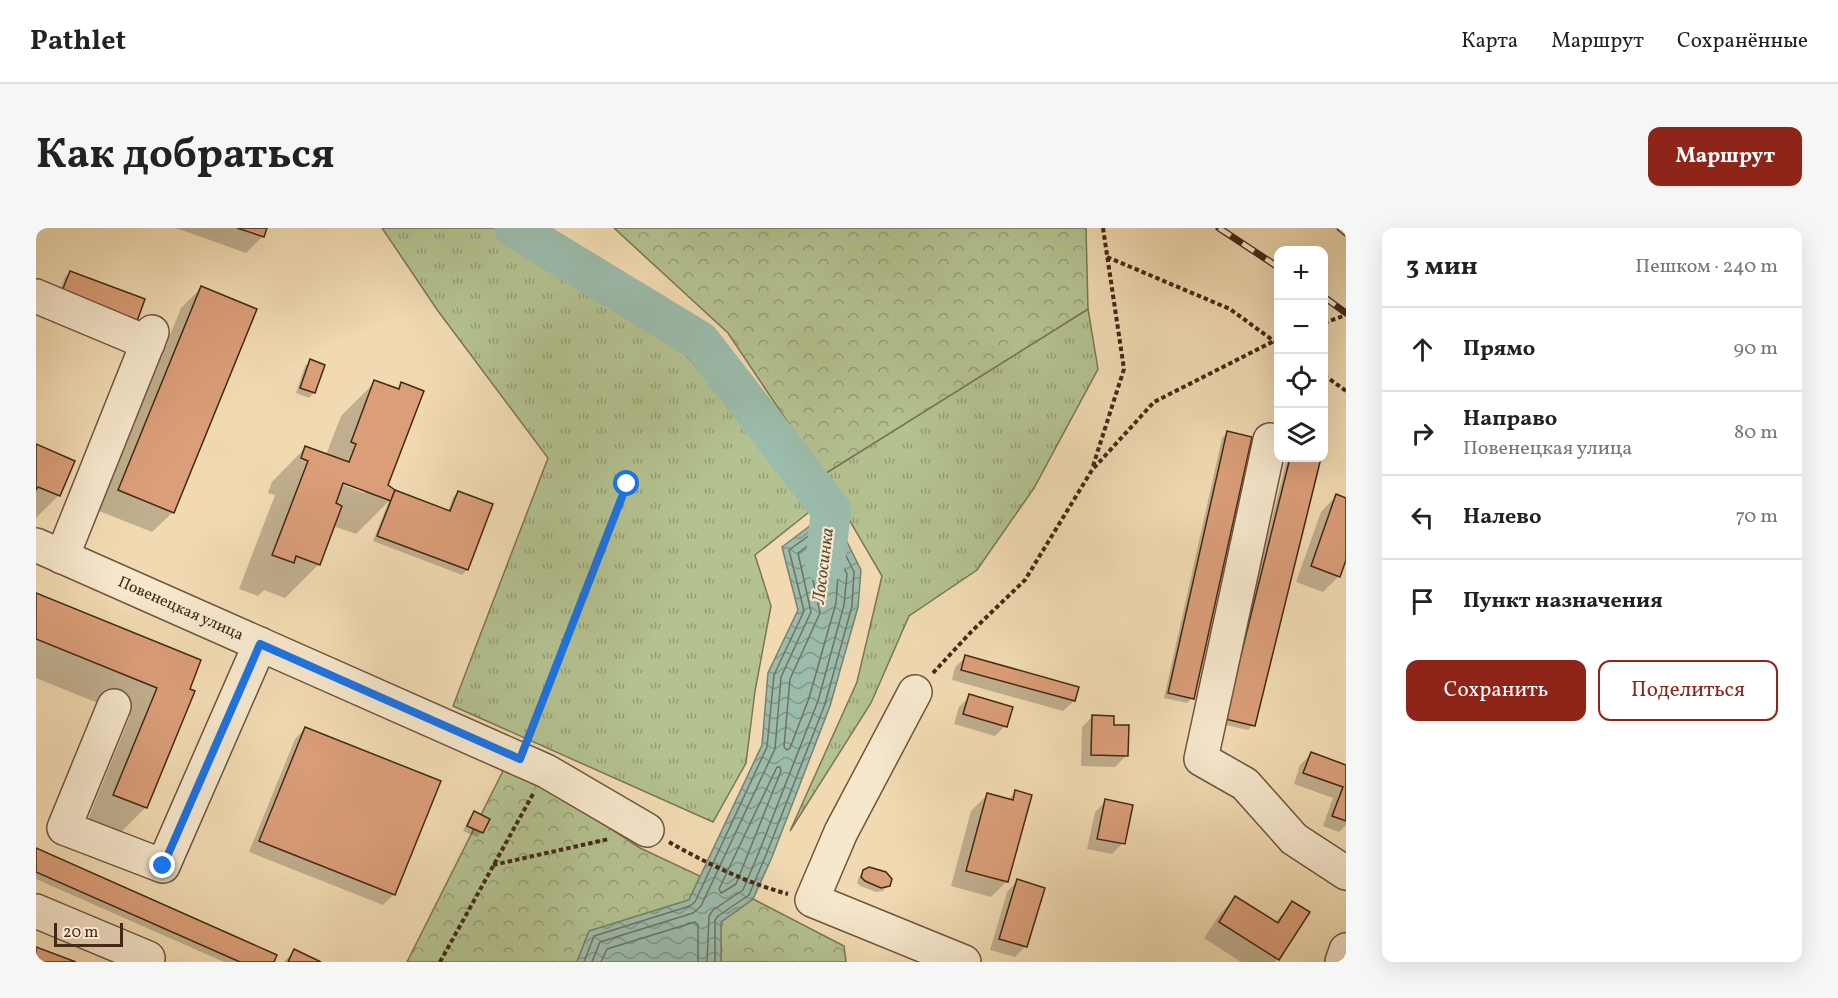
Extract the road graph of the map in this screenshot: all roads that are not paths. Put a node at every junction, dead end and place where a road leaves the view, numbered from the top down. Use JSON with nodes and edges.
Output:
{"nodes":[{"id":1,"x":36,"y":296,"type":"edge"},
{"id":2,"x":1270,"y":440,"type":"dead end"},
{"id":3,"x":49,"y":551,"type":"edge"},
{"id":4,"x":260,"y":644,"type":"junction"},
{"id":5,"x":915,"y":692,"type":"road end"},
{"id":6,"x":114,"y":706,"type":"dead end"},
{"id":7,"x":647,"y":830,"type":"road end"},
{"id":8,"x":1346,"y":873,"type":"edge"},
{"id":9,"x":36,"y":911,"type":"edge"},
{"id":10,"x":1346,"y":950,"type":"edge"},
{"id":11,"x":147,"y":962,"type":"edge"},
{"id":12,"x":964,"y":962,"type":"edge"},
{"id":13,"x":1342,"y":962,"type":"edge"}],
"edges":[{"from":1,"to":3,"type":"street"},
{"from":2,"to":8,"type":"street"},
{"from":3,"to":4,"type":"street","name":"Повенецкая улица"},
{"from":4,"to":6,"type":"street"},
{"from":4,"to":7,"type":"street","name":"Повенецкая улица"},
{"from":5,"to":12,"type":"street"},
{"from":9,"to":11,"type":"street"},
{"from":10,"to":13,"type":"street"}]}
